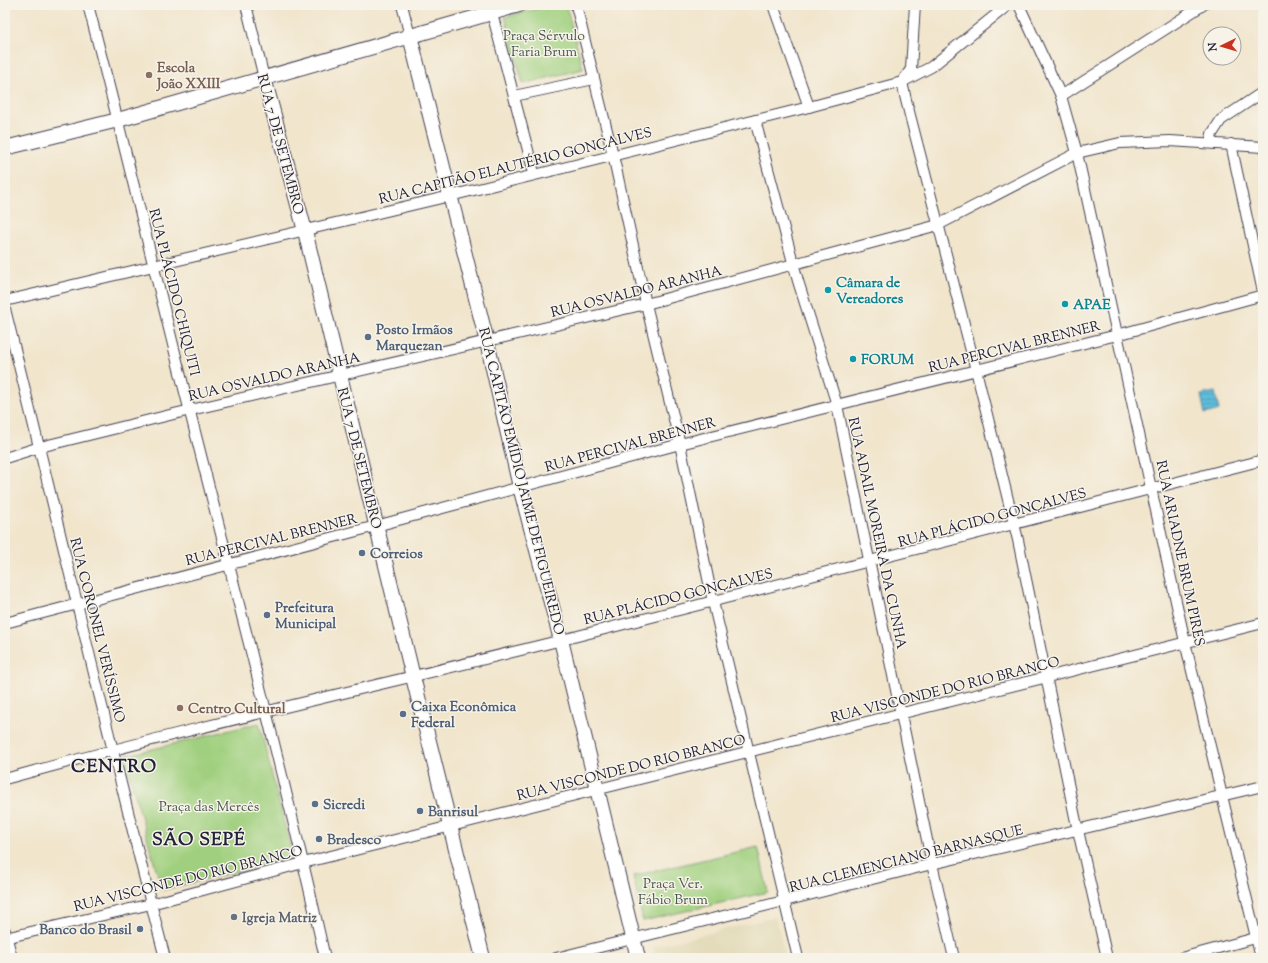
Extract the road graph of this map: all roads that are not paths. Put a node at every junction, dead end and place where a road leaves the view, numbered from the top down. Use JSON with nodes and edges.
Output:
{"nodes":[{"id":1,"x":88,"y":5,"type":"edge"},
{"id":2,"x":246,"y":5,"type":"edge"},
{"id":3,"x":402,"y":5,"type":"edge"},
{"id":4,"x":519,"y":5,"type":"edge"},
{"id":5,"x":576,"y":5,"type":"edge"},
{"id":6,"x":773,"y":5,"type":"edge"},
{"id":7,"x":915,"y":5,"type":"edge"},
{"id":8,"x":1008,"y":5,"type":"edge"},
{"id":9,"x":1019,"y":5,"type":"edge"},
{"id":10,"x":1202,"y":5,"type":"edge"},
{"id":11,"x":492,"y":13,"type":"junction"},
{"id":12,"x":410,"y":36,"type":"junction"},
{"id":13,"x":264,"y":78,"type":"junction"},
{"id":14,"x":594,"y":79,"type":"junction"},
{"id":15,"x":902,"y":82,"type":"junction"},
{"id":16,"x":1263,"y":92,"type":"edge"},
{"id":17,"x":514,"y":96,"type":"junction"},
{"id":18,"x":1061,"y":96,"type":"junction"},
{"id":19,"x":809,"y":107,"type":"junction"},
{"id":20,"x":118,"y":120,"type":"junction"},
{"id":21,"x":755,"y":120,"type":"junction"},
{"id":22,"x":1210,"y":143,"type":"junction"},
{"id":23,"x":1231,"y":144,"type":"junction"},
{"id":24,"x":1263,"y":147,"type":"edge"},
{"id":25,"x":5,"y":148,"type":"edge"},
{"id":26,"x":1077,"y":153,"type":"junction"},
{"id":27,"x":613,"y":155,"type":"junction"},
{"id":28,"x":534,"y":174,"type":"junction"},
{"id":29,"x":450,"y":196,"type":"junction"},
{"id":30,"x":938,"y":225,"type":"junction"},
{"id":31,"x":305,"y":231,"type":"junction"},
{"id":32,"x":793,"y":264,"type":"junction"},
{"id":33,"x":154,"y":266,"type":"junction"},
{"id":34,"x":1263,"y":294,"type":"edge"},
{"id":35,"x":5,"y":301,"type":"edge"},
{"id":36,"x":646,"y":304,"type":"junction"},
{"id":37,"x":5,"y":309,"type":"edge"},
{"id":38,"x":1118,"y":335,"type":"junction"},
{"id":39,"x":487,"y":342,"type":"junction"},
{"id":40,"x":976,"y":370,"type":"junction"},
{"id":41,"x":340,"y":375,"type":"junction"},
{"id":42,"x":837,"y":405,"type":"junction"},
{"id":43,"x":189,"y":410,"type":"junction"},
{"id":44,"x":680,"y":444,"type":"junction"},
{"id":45,"x":40,"y":447,"type":"junction"},
{"id":46,"x":5,"y":458,"type":"edge"},
{"id":47,"x":1263,"y":460,"type":"edge"},
{"id":48,"x":520,"y":487,"type":"junction"},
{"id":49,"x":1152,"y":489,"type":"junction"},
{"id":50,"x":1015,"y":525,"type":"junction"},
{"id":51,"x":376,"y":526,"type":"junction"},
{"id":52,"x":871,"y":562,"type":"junction"},
{"id":53,"x":229,"y":564,"type":"junction"},
{"id":54,"x":713,"y":602,"type":"junction"},
{"id":55,"x":78,"y":604,"type":"junction"},
{"id":56,"x":5,"y":623,"type":"edge"},
{"id":57,"x":1263,"y":623,"type":"edge"},
{"id":58,"x":561,"y":640,"type":"junction"},
{"id":59,"x":1185,"y":642,"type":"junction"},
{"id":60,"x":412,"y":677,"type":"junction"},
{"id":61,"x":1047,"y":679,"type":"junction"},
{"id":62,"x":265,"y":712,"type":"junction"},
{"id":63,"x":901,"y":713,"type":"junction"},
{"id":64,"x":112,"y":750,"type":"junction"},
{"id":65,"x":749,"y":752,"type":"junction"},
{"id":66,"x":5,"y":779,"type":"edge"},
{"id":67,"x":1263,"y":786,"type":"edge"},
{"id":68,"x":598,"y":789,"type":"junction"},
{"id":69,"x":1222,"y":796,"type":"junction"},
{"id":70,"x":451,"y":827,"type":"junction"},
{"id":71,"x":1078,"y":830,"type":"junction"},
{"id":72,"x":303,"y":863,"type":"junction"},
{"id":73,"x":932,"y":864,"type":"junction"},
{"id":74,"x":784,"y":902,"type":"junction"},
{"id":75,"x":150,"y":904,"type":"junction"},
{"id":76,"x":6,"y":935,"type":"edge"},
{"id":77,"x":1260,"y":937,"type":"edge"},
{"id":78,"x":633,"y":939,"type":"junction"},
{"id":79,"x":12,"y":958,"type":"edge"},
{"id":80,"x":165,"y":958,"type":"edge"},
{"id":81,"x":325,"y":958,"type":"edge"},
{"id":82,"x":483,"y":958,"type":"edge"},
{"id":83,"x":556,"y":958,"type":"edge"},
{"id":84,"x":638,"y":958,"type":"edge"},
{"id":85,"x":798,"y":958,"type":"edge"},
{"id":86,"x":954,"y":958,"type":"edge"},
{"id":87,"x":1107,"y":958,"type":"edge"},
{"id":88,"x":1180,"y":958,"type":"edge"},
{"id":89,"x":1261,"y":958,"type":"edge"}],
"edges":[{"from":1,"to":20,"type":"street","name":"RUA PLÁCIDO CHIQUITI"},
{"from":2,"to":13,"type":"street","name":"RUA 7 DE SETEMBRO"},
{"from":3,"to":12,"type":"street","name":"RUA CAPITÃO EMÍDIO JAIME DE FIGUEIREDO"},
{"from":4,"to":11,"type":"main road"},
{"from":5,"to":14,"type":"street"},
{"from":6,"to":19,"type":"street"},
{"from":7,"to":15,"type":"street"},
{"from":8,"to":15,"type":"street","name":"RUA CAPITÃO ELAUTÉRIO GONÇALVES"},
{"from":9,"to":18,"type":"street","name":"RUA ARIADNE BRUM PIRES"},
{"from":10,"to":18,"type":"street"},
{"from":11,"to":12,"type":"main road"},
{"from":11,"to":17,"type":"street"},
{"from":12,"to":13,"type":"main road"},
{"from":12,"to":29,"type":"main road","name":"RUA CAPITÃO EMÍDIO JAIME DE FIGUEIREDO"},
{"from":13,"to":20,"type":"main road"},
{"from":13,"to":31,"type":"main road","name":"RUA 7 DE SETEMBRO"},
{"from":14,"to":17,"type":"street"},
{"from":14,"to":27,"type":"street"},
{"from":15,"to":19,"type":"street","name":"RUA CAPITÃO ELAUTÉRIO GONÇALVES"},
{"from":15,"to":30,"type":"street"},
{"from":16,"to":22,"type":"street"},
{"from":17,"to":28,"type":"street"},
{"from":18,"to":26,"type":"street","name":"RUA ARIADNE BRUM PIRES"},
{"from":19,"to":21,"type":"street","name":"RUA CAPITÃO ELAUTÉRIO GONÇALVES"},
{"from":20,"to":25,"type":"main road"},
{"from":20,"to":33,"type":"street","name":"RUA PLÁCIDO CHIQUITI"},
{"from":21,"to":27,"type":"street","name":"RUA CAPITÃO ELAUTÉRIO GONÇALVES"},
{"from":21,"to":32,"type":"street","name":"RUA ADAIL MOREIRA DA CUNHA"},
{"from":22,"to":23,"type":"street","name":"RUA OSVALDO ARANHA"},
{"from":22,"to":26,"type":"street","name":"RUA OSVALDO ARANHA"},
{"from":23,"to":24,"type":"street","name":"RUA OSVALDO ARANHA"},
{"from":23,"to":34,"type":"street"},
{"from":26,"to":30,"type":"street","name":"RUA OSVALDO ARANHA"},
{"from":26,"to":38,"type":"street","name":"RUA ARIADNE BRUM PIRES"},
{"from":27,"to":28,"type":"street","name":"RUA CAPITÃO ELAUTÉRIO GONÇALVES"},
{"from":27,"to":36,"type":"street"},
{"from":28,"to":29,"type":"street","name":"RUA CAPITÃO ELAUTÉRIO GONÇALVES"},
{"from":29,"to":31,"type":"street","name":"RUA CAPITÃO ELAUTÉRIO GONÇALVES"},
{"from":29,"to":39,"type":"main road","name":"RUA CAPITÃO EMÍDIO JAIME DE FIGUEIREDO"},
{"from":30,"to":32,"type":"street","name":"RUA OSVALDO ARANHA"},
{"from":30,"to":40,"type":"street"},
{"from":31,"to":33,"type":"street","name":"RUA CAPITÃO ELAUTÉRIO GONÇALVES"},
{"from":31,"to":41,"type":"main road","name":"RUA 7 DE SETEMBRO"},
{"from":32,"to":36,"type":"street","name":"RUA OSVALDO ARANHA"},
{"from":32,"to":42,"type":"street","name":"RUA ADAIL MOREIRA DA CUNHA"},
{"from":33,"to":35,"type":"street","name":"RUA CAPITÃO ELAUTÉRIO GONÇALVES"},
{"from":33,"to":43,"type":"street","name":"RUA PLÁCIDO CHIQUITI"},
{"from":34,"to":38,"type":"street","name":"RUA PERCIVAL BRENNER"},
{"from":36,"to":39,"type":"street","name":"RUA OSVALDO ARANHA"},
{"from":36,"to":44,"type":"street"},
{"from":37,"to":45,"type":"street","name":"RUA CORONEL VERÍSSIMO"},
{"from":38,"to":40,"type":"street","name":"RUA PERCIVAL BRENNER"},
{"from":38,"to":49,"type":"street","name":"RUA ARIADNE BRUM PIRES"},
{"from":39,"to":41,"type":"street","name":"RUA OSVALDO ARANHA"},
{"from":39,"to":48,"type":"main road","name":"RUA CAPITÃO EMÍDIO JAIME DE FIGUEIREDO"},
{"from":40,"to":42,"type":"street","name":"RUA PERCIVAL BRENNER"},
{"from":40,"to":50,"type":"street"},
{"from":41,"to":43,"type":"street","name":"RUA OSVALDO ARANHA"},
{"from":41,"to":51,"type":"main road","name":"RUA 7 DE SETEMBRO"},
{"from":42,"to":44,"type":"street","name":"RUA PERCIVAL BRENNER"},
{"from":42,"to":52,"type":"street","name":"RUA ADAIL MOREIRA DA CUNHA"},
{"from":43,"to":45,"type":"street","name":"RUA OSVALDO ARANHA"},
{"from":43,"to":53,"type":"street","name":"RUA PLÁCIDO CHIQUITI"},
{"from":44,"to":48,"type":"street","name":"RUA PERCIVAL BRENNER"},
{"from":44,"to":54,"type":"street"},
{"from":45,"to":46,"type":"street","name":"RUA OSVALDO ARANHA"},
{"from":45,"to":55,"type":"street","name":"RUA CORONEL VERÍSSIMO"},
{"from":47,"to":49,"type":"street","name":"RUA PLÁCIDO GONÇALVES"},
{"from":48,"to":51,"type":"street","name":"RUA PERCIVAL BRENNER"},
{"from":48,"to":58,"type":"main road","name":"RUA CAPITÃO EMÍDIO JAIME DE FIGUEIREDO"},
{"from":49,"to":50,"type":"street","name":"RUA PLÁCIDO GONÇALVES"},
{"from":49,"to":59,"type":"street","name":"RUA ARIADNE BRUM PIRES"},
{"from":50,"to":52,"type":"street","name":"RUA PLÁCIDO GONÇALVES"},
{"from":50,"to":61,"type":"street"},
{"from":51,"to":53,"type":"street","name":"RUA PERCIVAL BRENNER"},
{"from":51,"to":60,"type":"main road","name":"RUA 7 DE SETEMBRO"},
{"from":52,"to":54,"type":"street","name":"RUA PLÁCIDO GONÇALVES"},
{"from":52,"to":63,"type":"street","name":"RUA ADAIL MOREIRA DA CUNHA"},
{"from":53,"to":55,"type":"street","name":"RUA PERCIVAL BRENNER"},
{"from":53,"to":62,"type":"street","name":"RUA PLÁCIDO CHIQUITI"},
{"from":54,"to":58,"type":"street","name":"RUA PLÁCIDO GONÇALVES"},
{"from":54,"to":65,"type":"street"},
{"from":55,"to":56,"type":"street","name":"RUA PERCIVAL BRENNER"},
{"from":55,"to":64,"type":"street","name":"RUA CORONEL VERÍSSIMO"},
{"from":57,"to":59,"type":"street","name":"RUA VISCONDE DO RIO BRANCO"},
{"from":58,"to":60,"type":"street","name":"RUA PLÁCIDO GONÇALVES"},
{"from":58,"to":68,"type":"main road","name":"RUA CAPITÃO EMÍDIO JAIME DE FIGUEIREDO"},
{"from":59,"to":61,"type":"street","name":"RUA VISCONDE DO RIO BRANCO"},
{"from":59,"to":69,"type":"street","name":"RUA ARIADNE BRUM PIRES"},
{"from":60,"to":62,"type":"street","name":"RUA PLÁCIDO GONÇALVES"},
{"from":60,"to":70,"type":"main road","name":"RUA 7 DE SETEMBRO"},
{"from":61,"to":63,"type":"street","name":"RUA VISCONDE DO RIO BRANCO"},
{"from":61,"to":71,"type":"street"},
{"from":62,"to":64,"type":"street","name":"RUA PLÁCIDO GONÇALVES"},
{"from":62,"to":72,"type":"street","name":"RUA PLÁCIDO CHIQUITI"},
{"from":63,"to":65,"type":"street","name":"RUA VISCONDE DO RIO BRANCO"},
{"from":63,"to":73,"type":"street","name":"RUA ADAIL MOREIRA DA CUNHA"},
{"from":64,"to":66,"type":"street","name":"RUA PLÁCIDO GONÇALVES"},
{"from":64,"to":75,"type":"street","name":"RUA CORONEL VERÍSSIMO"},
{"from":65,"to":68,"type":"street","name":"RUA VISCONDE DO RIO BRANCO"},
{"from":65,"to":74,"type":"street"},
{"from":67,"to":69,"type":"street","name":"RUA CLEMENCIANO BARNASQUE"},
{"from":68,"to":70,"type":"street","name":"RUA VISCONDE DO RIO BRANCO"},
{"from":68,"to":78,"type":"main road","name":"RUA CAPITÃO EMÍDIO JAIME DE FIGUEIREDO"},
{"from":69,"to":71,"type":"street","name":"RUA CLEMENCIANO BARNASQUE"},
{"from":69,"to":77,"type":"street","name":"RUA ARIADNE BRUM PIRES"},
{"from":70,"to":72,"type":"street","name":"RUA VISCONDE DO RIO BRANCO"},
{"from":70,"to":82,"type":"main road","name":"RUA 7 DE SETEMBRO"},
{"from":71,"to":73,"type":"street","name":"RUA CLEMENCIANO BARNASQUE"},
{"from":71,"to":87,"type":"street"},
{"from":72,"to":75,"type":"street","name":"RUA VISCONDE DO RIO BRANCO"},
{"from":72,"to":81,"type":"street","name":"RUA PLÁCIDO CHIQUITI"},
{"from":73,"to":74,"type":"street","name":"RUA CLEMENCIANO BARNASQUE"},
{"from":73,"to":86,"type":"street","name":"RUA ADAIL MOREIRA DA CUNHA"},
{"from":74,"to":78,"type":"street","name":"RUA CLEMENCIANO BARNASQUE"},
{"from":74,"to":85,"type":"street"},
{"from":75,"to":76,"type":"street","name":"RUA VISCONDE DO RIO BRANCO"},
{"from":75,"to":80,"type":"street","name":"RUA CORONEL VERÍSSIMO"},
{"from":76,"to":79,"type":"street"},
{"from":77,"to":88,"type":"street"},
{"from":77,"to":89,"type":"street","name":"RUA ARIADNE BRUM PIRES"},
{"from":78,"to":83,"type":"street","name":"RUA CLEMENCIANO BARNASQUE"},
{"from":78,"to":84,"type":"main road","name":"RUA CAPITÃO EMÍDIO JAIME DE FIGUEIREDO"}]}
